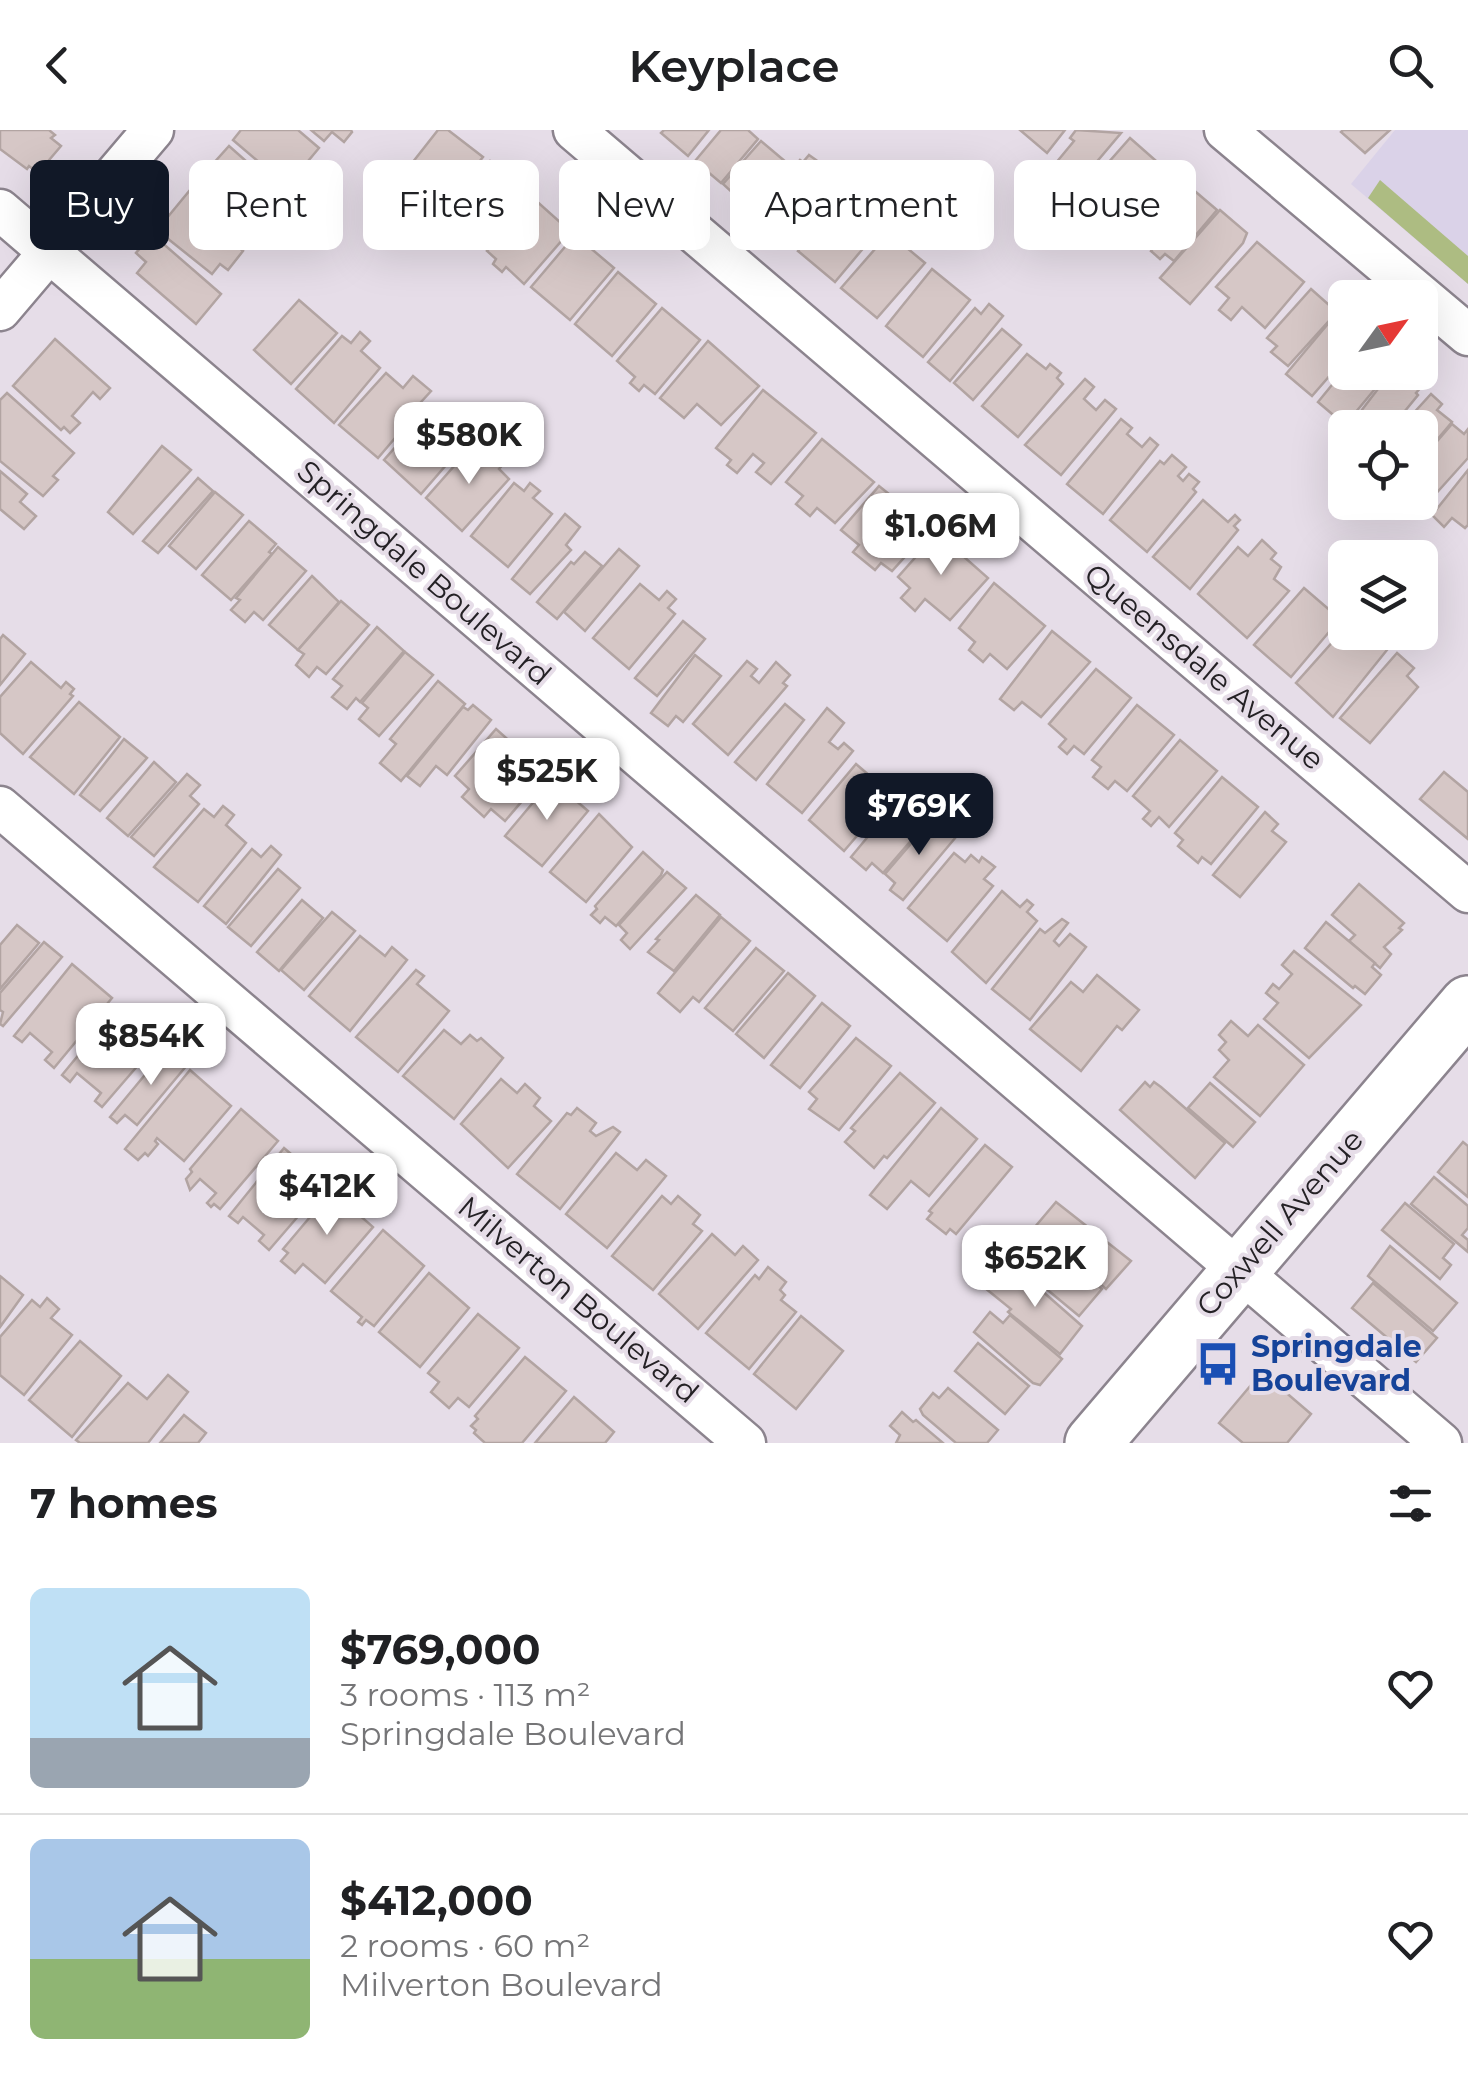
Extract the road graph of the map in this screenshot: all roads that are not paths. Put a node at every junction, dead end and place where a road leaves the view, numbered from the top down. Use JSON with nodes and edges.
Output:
{"nodes":[{"id":1,"x":153,"y":130,"type":"edge"},
{"id":2,"x":574,"y":130,"type":"edge"},
{"id":3,"x":1226,"y":130,"type":"edge"},
{"id":4,"x":0,"y":210,"type":"edge"},
{"id":5,"x":49,"y":252,"type":"junction"},
{"id":6,"x":0,"y":310,"type":"edge"},
{"id":7,"x":1468,"y":335,"type":"edge"},
{"id":8,"x":0,"y":806,"type":"edge"},
{"id":9,"x":1468,"y":892,"type":"edge"},
{"id":10,"x":1468,"y":1004,"type":"edge"},
{"id":11,"x":1239,"y":1270,"type":"junction"},
{"id":12,"x":745,"y":1443,"type":"edge"},
{"id":13,"x":1093,"y":1443,"type":"edge"},
{"id":14,"x":1442,"y":1443,"type":"edge"}],
"edges":[{"from":1,"to":5,"type":"street"},
{"from":2,"to":9,"type":"street","name":"Queensdale Avenue"},
{"from":3,"to":7,"type":"street"},
{"from":4,"to":5,"type":"street","name":"Springdale Boulevard"},
{"from":5,"to":6,"type":"street"},
{"from":5,"to":11,"type":"street","name":"Springdale Boulevard"},
{"from":8,"to":12,"type":"street","name":"Milverton Boulevard"},
{"from":10,"to":11,"type":"main road","name":"Coxwell Avenue"},
{"from":11,"to":13,"type":"main road","name":"Coxwell Avenue"},
{"from":11,"to":14,"type":"street","name":"Springdale Boulevard"}]}
